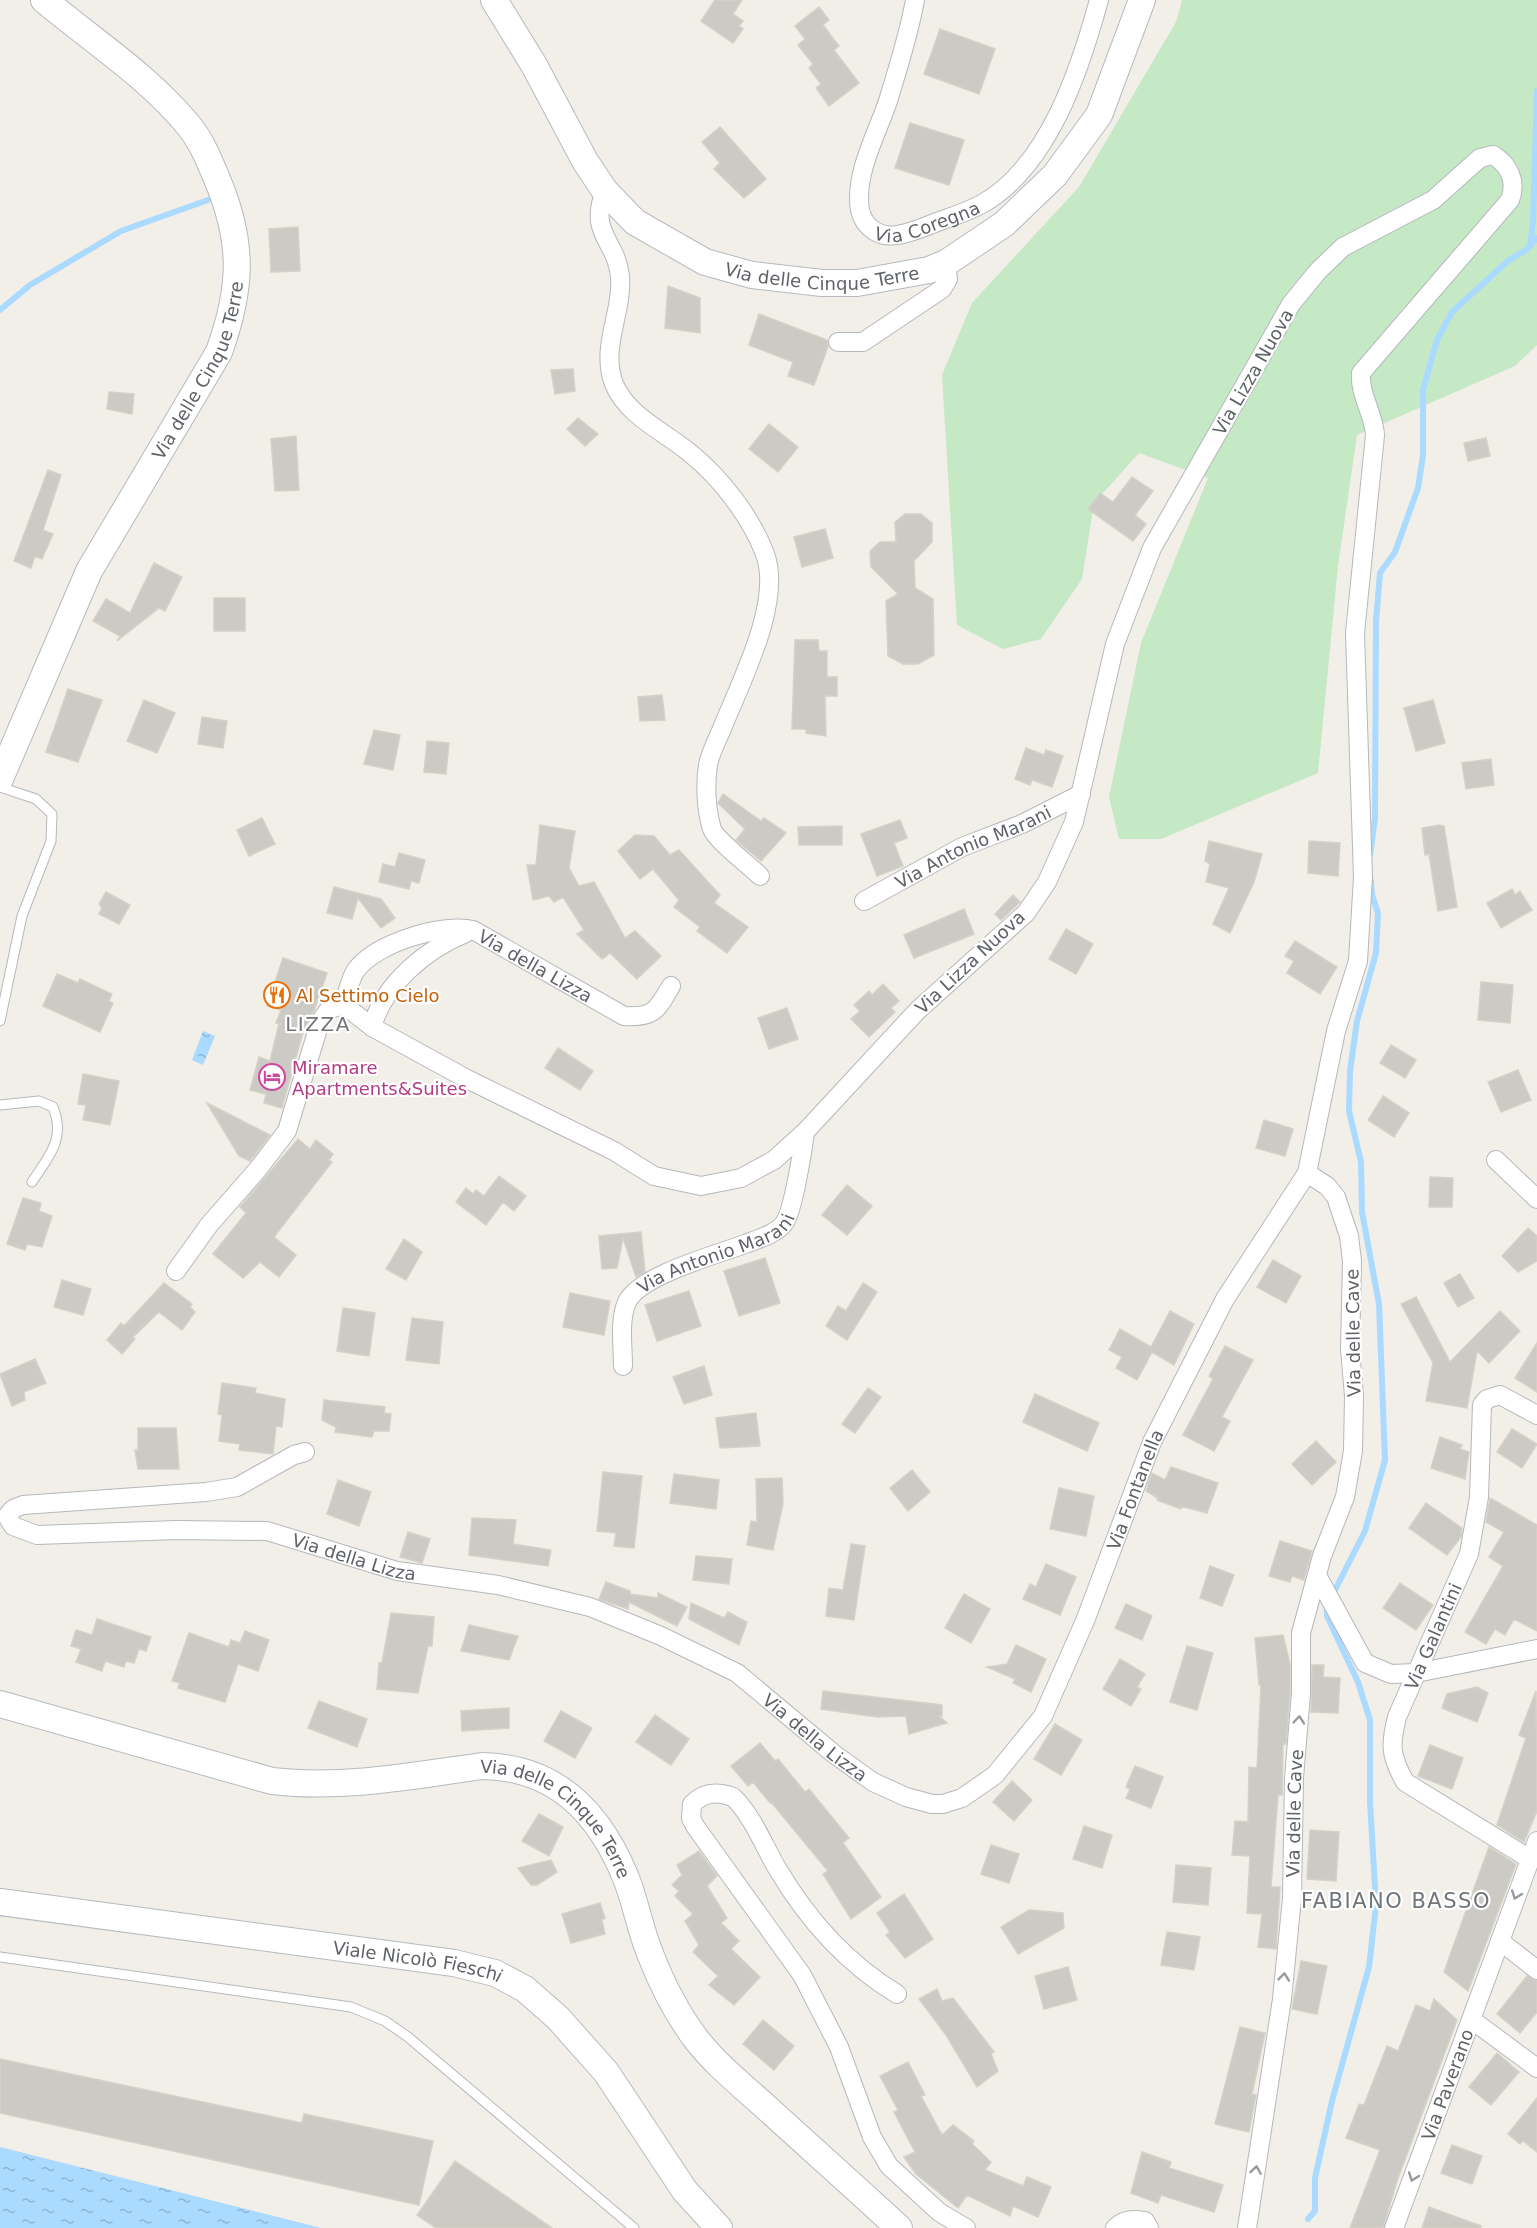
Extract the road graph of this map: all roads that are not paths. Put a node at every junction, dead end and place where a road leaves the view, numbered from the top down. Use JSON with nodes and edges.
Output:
{"nodes":[{"id":1,"x":44,"y":0,"type":"edge"},
{"id":2,"x":494,"y":0,"type":"edge"},
{"id":3,"x":915,"y":0,"type":"edge"},
{"id":4,"x":1100,"y":0,"type":"edge"},
{"id":5,"x":1142,"y":0,"type":"edge"},
{"id":6,"x":605,"y":191,"type":"junction"},
{"id":7,"x":945,"y":263,"type":"junction"},
{"id":8,"x":838,"y":342,"type":"dead end"},
{"id":9,"x":0,"y":778,"type":"edge"},
{"id":10,"x":0,"y":787,"type":"edge"},
{"id":11,"x":1081,"y":794,"type":"junction"},
{"id":12,"x":760,"y":876,"type":"dead end"},
{"id":13,"x":864,"y":901,"type":"dead end"},
{"id":14,"x":473,"y":930,"type":"junction"},
{"id":15,"x":671,"y":986,"type":"dead end"},
{"id":16,"x":344,"y":1005,"type":"junction"},
{"id":17,"x":0,"y":1021,"type":"edge"},
{"id":18,"x":372,"y":1027,"type":"junction"},
{"id":19,"x":0,"y":1106,"type":"edge"},
{"id":20,"x":805,"y":1132,"type":"junction"},
{"id":21,"x":1496,"y":1160,"type":"dead end"},
{"id":22,"x":1307,"y":1173,"type":"junction"},
{"id":23,"x":32,"y":1182,"type":"dead end"},
{"id":24,"x":1537,"y":1199,"type":"edge"},
{"id":25,"x":176,"y":1270,"type":"dead end"},
{"id":26,"x":623,"y":1366,"type":"dead end"},
{"id":27,"x":1537,"y":1415,"type":"edge"},
{"id":28,"x":304,"y":1452,"type":"dead end"},
{"id":29,"x":1320,"y":1581,"type":"junction"},
{"id":30,"x":1537,"y":1649,"type":"edge"},
{"id":31,"x":1416,"y":1673,"type":"junction"},
{"id":32,"x":0,"y":1704,"type":"edge"},
{"id":33,"x":962,"y":1798,"type":"joint"},
{"id":34,"x":1537,"y":1841,"type":"edge"},
{"id":35,"x":1531,"y":1868,"type":"edge"},
{"id":36,"x":0,"y":1902,"type":"edge"},
{"id":37,"x":1500,"y":1941,"type":"junction"},
{"id":38,"x":0,"y":1957,"type":"edge"},
{"id":39,"x":1537,"y":1970,"type":"edge"},
{"id":40,"x":897,"y":1994,"type":"dead end"},
{"id":41,"x":1472,"y":2020,"type":"junction"},
{"id":42,"x":1537,"y":2068,"type":"edge"},
{"id":43,"x":634,"y":2228,"type":"edge"},
{"id":44,"x":719,"y":2228,"type":"edge"},
{"id":45,"x":900,"y":2228,"type":"edge"},
{"id":46,"x":966,"y":2228,"type":"edge"},
{"id":47,"x":1115,"y":2228,"type":"edge"},
{"id":48,"x":1149,"y":2228,"type":"edge"},
{"id":49,"x":1247,"y":2228,"type":"edge"},
{"id":50,"x":1394,"y":2228,"type":"edge"}],
"edges":[{"from":1,"to":9,"type":"main road","name":"Via delle Cinque Terre"},
{"from":2,"to":6,"type":"main road","name":"Via delle Cinque Terre"},
{"from":3,"to":4,"type":"street","name":"Via Coregna"},
{"from":5,"to":7,"type":"main road","name":"Via delle Cinque Terre"},
{"from":6,"to":7,"type":"main road","name":"Via delle Cinque Terre"},
{"from":6,"to":12,"type":"street"},
{"from":7,"to":8,"type":"street"},
{"from":10,"to":17,"type":"lane"},
{"from":11,"to":13,"type":"street","name":"Via Antonio Marani"},
{"from":11,"to":20,"type":"street","name":"Via Lizza Nuova"},
{"from":11,"to":22,"type":"street","name":"Via Lizza Nuova"},
{"from":14,"to":15,"type":"street","name":"Via della Lizza"},
{"from":14,"to":16,"type":"street","name":"Via della Lizza"},
{"from":14,"to":18,"type":"street"},
{"from":16,"to":18,"type":"street","name":"Via Lizza Nuova"},
{"from":16,"to":25,"type":"street"},
{"from":18,"to":20,"type":"street","name":"Via Lizza Nuova"},
{"from":19,"to":23,"type":"lane"},
{"from":20,"to":26,"type":"street","name":"Via Antonio Marani"},
{"from":21,"to":24,"type":"street"},
{"from":22,"to":29,"type":"street","name":"Via delle Cave"},
{"from":22,"to":33,"type":"street","name":"Via Fontanella"},
{"from":27,"to":31,"type":"street","name":"Via Galantini"},
{"from":28,"to":33,"type":"street","name":"Via della Lizza"},
{"from":29,"to":31,"type":"street"},
{"from":49,"to":29,"type":"street","name":"Via delle Cave","one_way":true},
{"from":30,"to":31,"type":"street"},
{"from":31,"to":35,"type":"street","name":"Via Galantini"},
{"from":32,"to":45,"type":"main road","name":"Via delle Cinque Terre"},
{"from":34,"to":35,"type":"street","name":"Via Paverano"},
{"from":35,"to":37,"type":"street","name":"Via Paverano","one_way":true},
{"from":36,"to":44,"type":"main road","name":"Viale Nicolò Fieschi"},
{"from":37,"to":39,"type":"street"},
{"from":37,"to":41,"type":"street","name":"Via Paverano"},
{"from":38,"to":43,"type":"lane"},
{"from":40,"to":46,"type":"street"},
{"from":41,"to":42,"type":"street"},
{"from":41,"to":50,"type":"street","name":"Via Paverano","one_way":true},
{"from":47,"to":48,"type":"street"}]}
